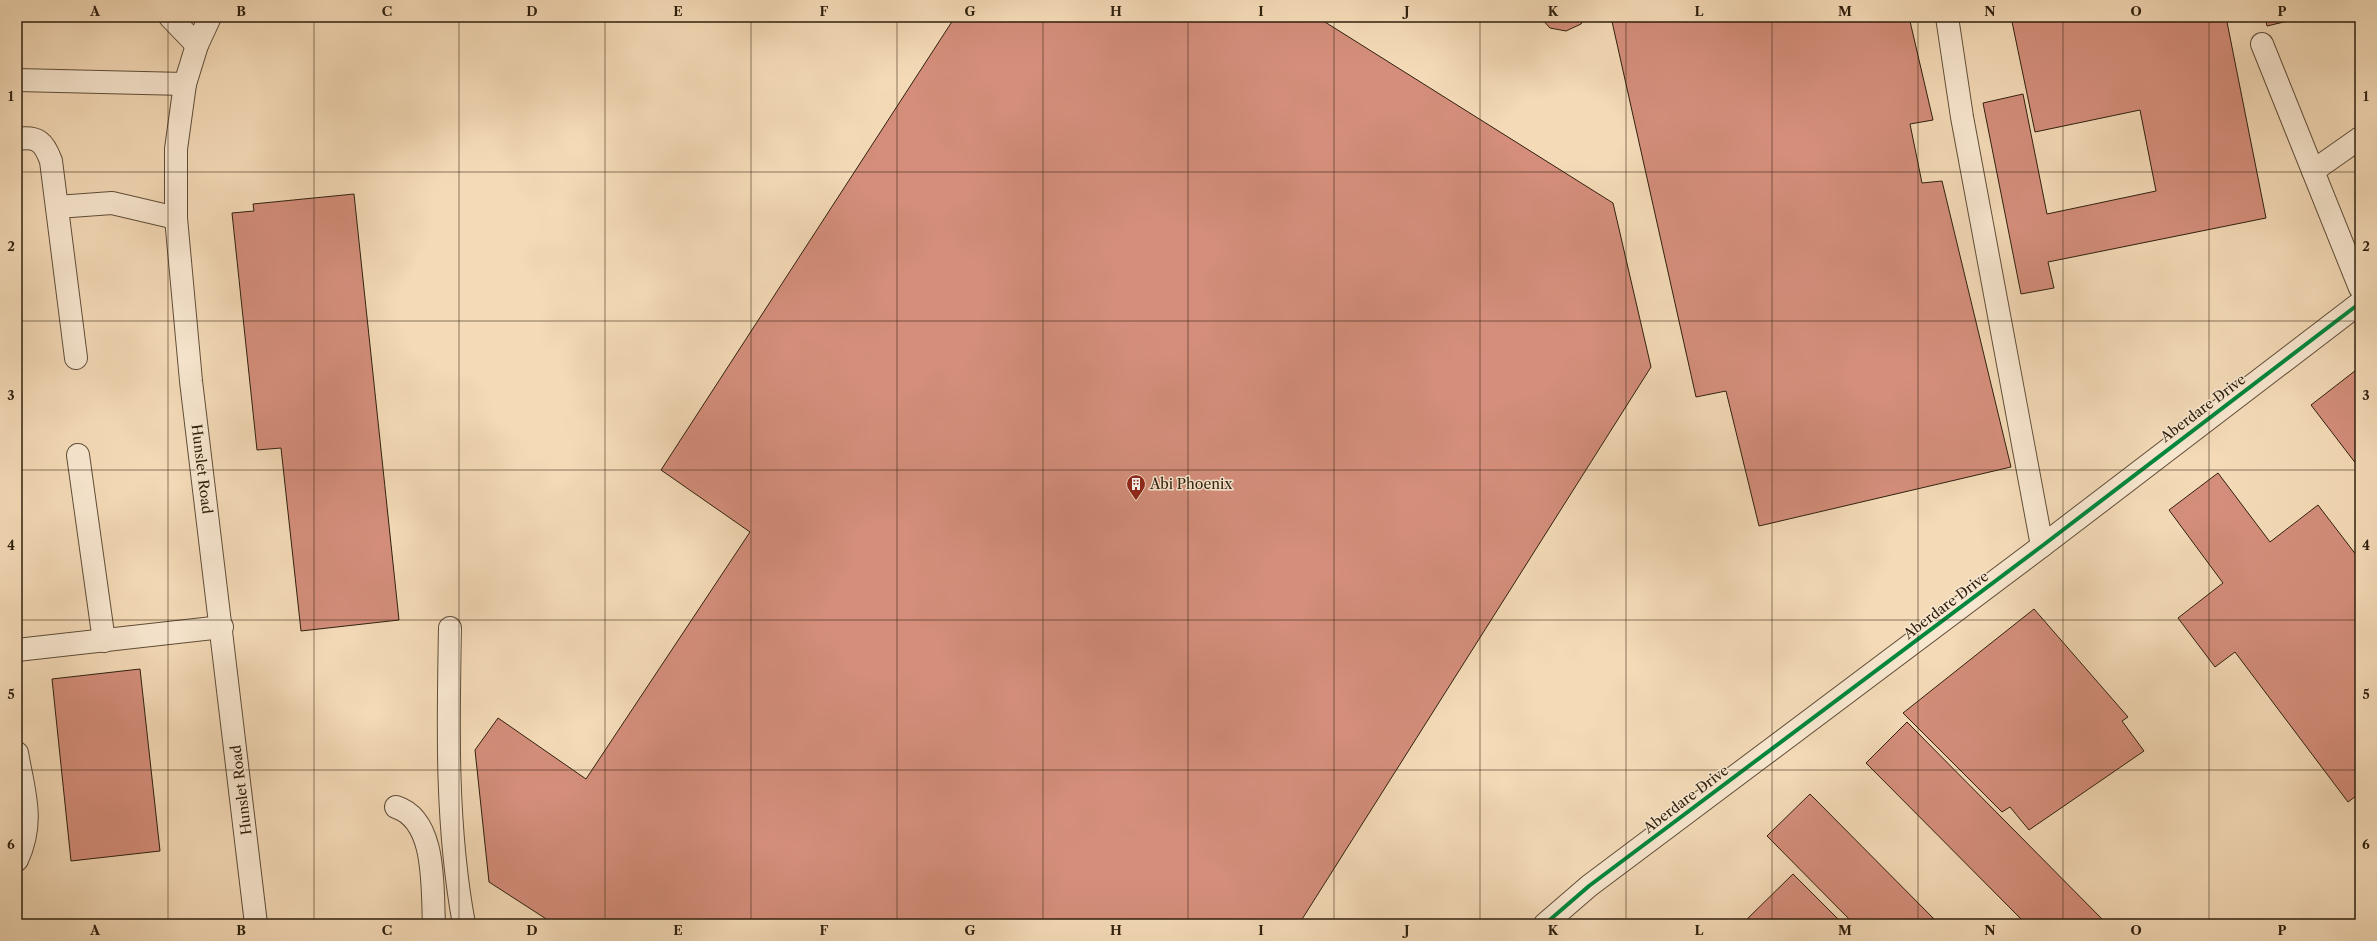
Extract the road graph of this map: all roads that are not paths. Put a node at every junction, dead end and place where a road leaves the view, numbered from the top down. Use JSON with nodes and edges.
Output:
{"nodes":[{"id":1,"x":170,"y":17,"type":"edge"},
{"id":2,"x":210,"y":17,"type":"edge"},
{"id":3,"x":1946,"y":17,"type":"edge"},
{"id":4,"x":2262,"y":44,"type":"dead end"},
{"id":5,"x":198,"y":45,"type":"junction"},
{"id":6,"x":17,"y":80,"type":"edge"},
{"id":7,"x":185,"y":84,"type":"junction"},
{"id":8,"x":2360,"y":138,"type":"edge"},
{"id":9,"x":17,"y":139,"type":"edge"},
{"id":10,"x":2313,"y":171,"type":"junction"},
{"id":11,"x":58,"y":207,"type":"junction"},
{"id":12,"x":176,"y":218,"type":"junction"},
{"id":13,"x":2360,"y":288,"type":"edge"},
{"id":14,"x":2360,"y":303,"type":"edge"},
{"id":15,"x":76,"y":358,"type":"dead end"},
{"id":16,"x":78,"y":455,"type":"dead end"},
{"id":17,"x":2042,"y":546,"type":"junction"},
{"id":18,"x":222,"y":627,"type":"junction"},
{"id":19,"x":450,"y":628,"type":"dead end"},
{"id":20,"x":104,"y":640,"type":"junction"},
{"id":21,"x":17,"y":650,"type":"edge"},
{"id":22,"x":17,"y":753,"type":"edge"},
{"id":23,"x":396,"y":807,"type":"dead end"},
{"id":24,"x":17,"y":860,"type":"edge"},
{"id":25,"x":256,"y":924,"type":"edge"},
{"id":26,"x":434,"y":924,"type":"edge"},
{"id":27,"x":464,"y":924,"type":"edge"},
{"id":28,"x":1545,"y":924,"type":"edge"}],
"edges":[{"from":1,"to":5,"type":"street"},
{"from":2,"to":5,"type":"street","name":"Hunslet Road"},
{"from":3,"to":17,"type":"street"},
{"from":4,"to":10,"type":"street"},
{"from":5,"to":7,"type":"street","name":"Hunslet Road"},
{"from":6,"to":7,"type":"street"},
{"from":7,"to":12,"type":"street","name":"Hunslet Road"},
{"from":8,"to":10,"type":"street"},
{"from":9,"to":11,"type":"street"},
{"from":10,"to":13,"type":"street"},
{"from":11,"to":12,"type":"street"},
{"from":11,"to":15,"type":"street"},
{"from":12,"to":18,"type":"street","name":"Hunslet Road"},
{"from":14,"to":17,"type":"street","name":"Aberdare Drive"},
{"from":16,"to":20,"type":"street"},
{"from":17,"to":28,"type":"street","name":"Aberdare Drive"},
{"from":18,"to":20,"type":"street"},
{"from":18,"to":25,"type":"street","name":"Hunslet Road"},
{"from":19,"to":27,"type":"street"},
{"from":20,"to":21,"type":"street"},
{"from":22,"to":24,"type":"street"},
{"from":23,"to":26,"type":"street"}]}
